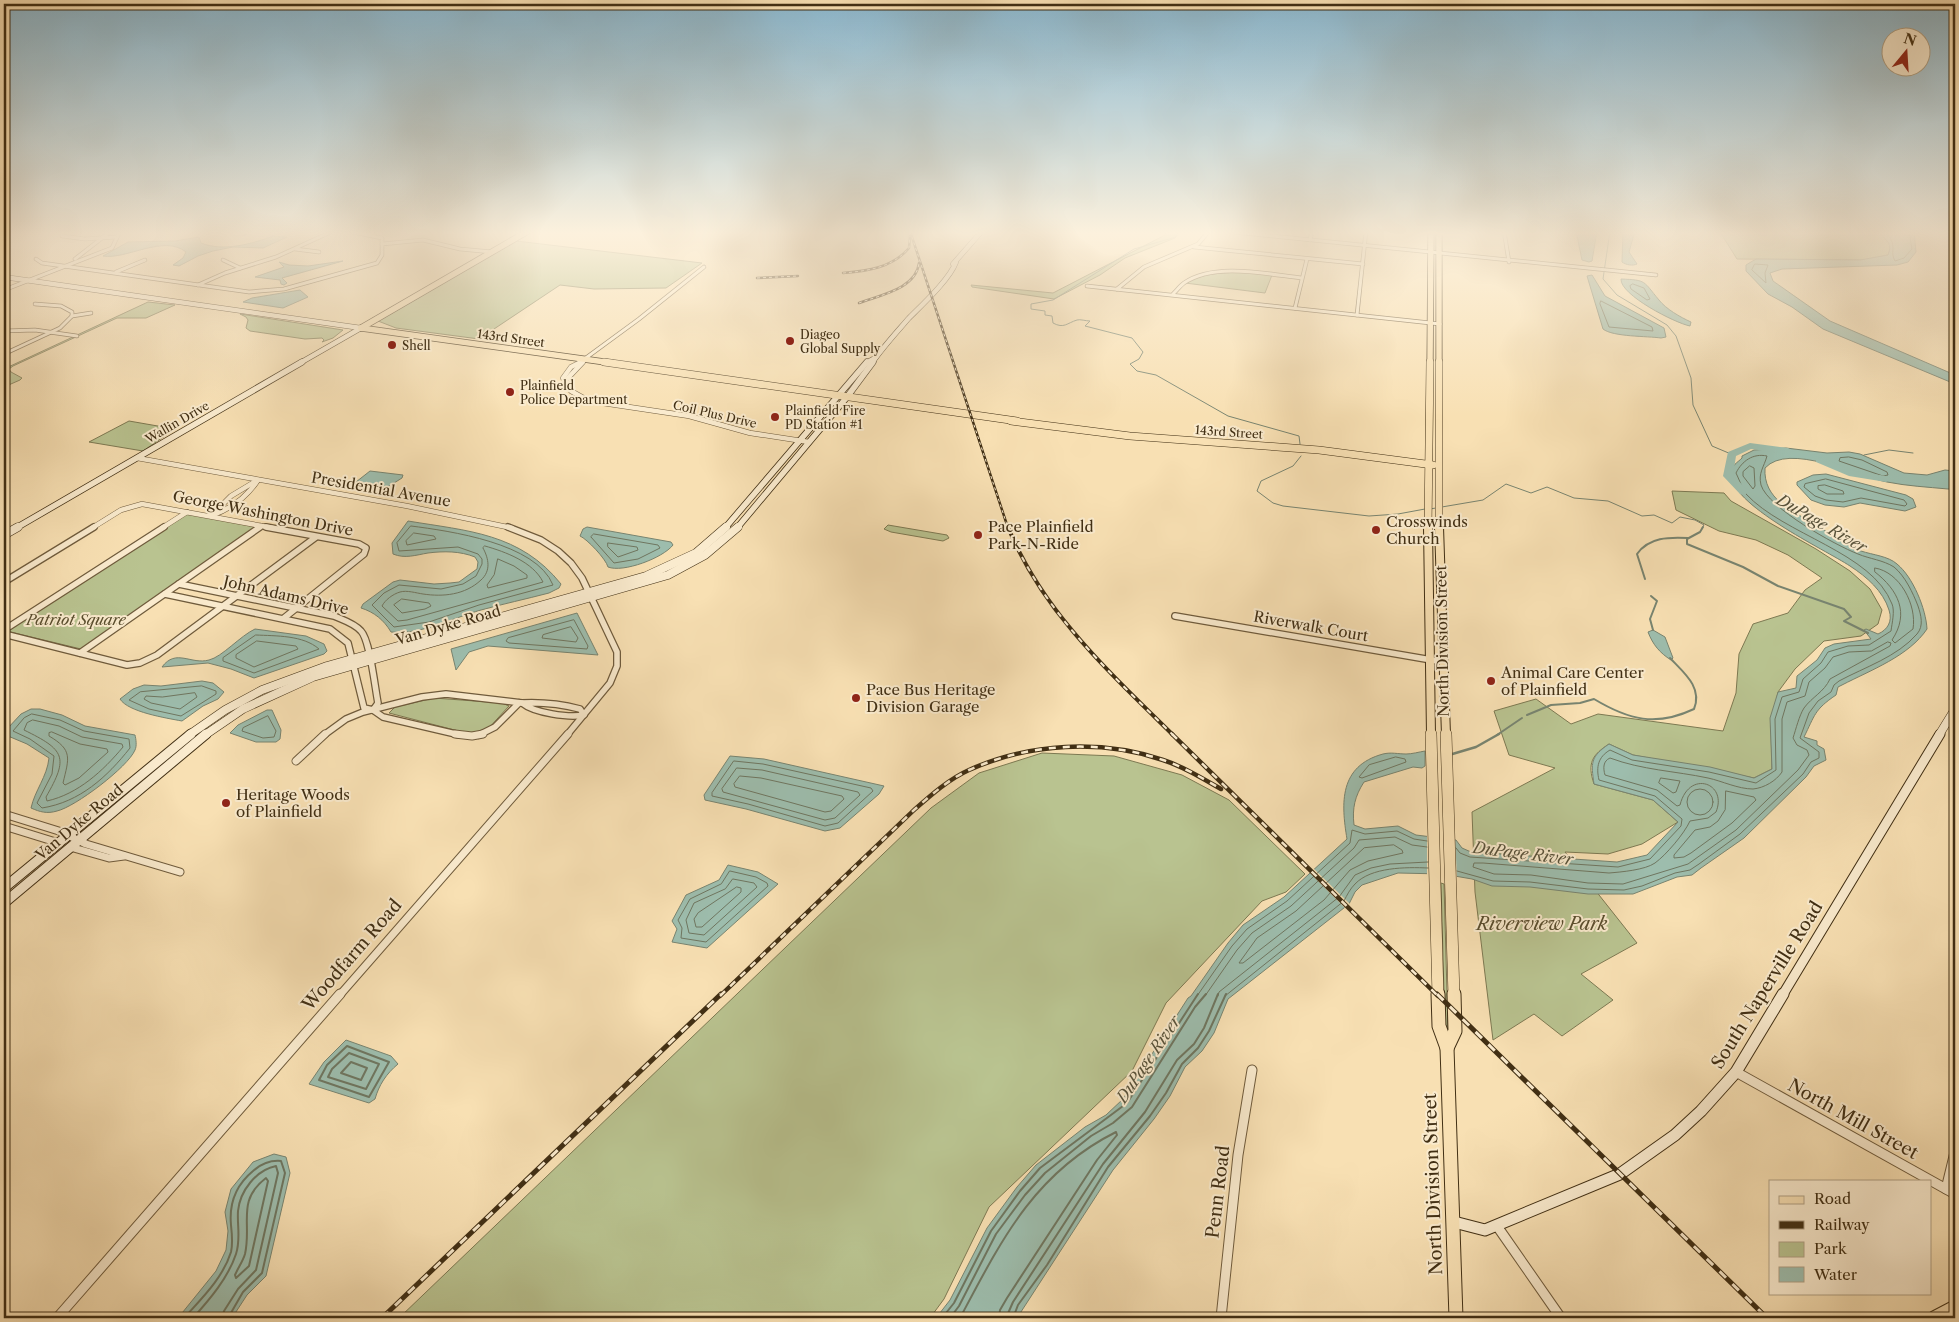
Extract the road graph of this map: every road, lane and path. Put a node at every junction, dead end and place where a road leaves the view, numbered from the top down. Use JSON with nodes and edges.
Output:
{"nodes":[{"id":1,"x":116,"y":293,"type":"edge"},
{"id":2,"x":423,"y":293,"type":"edge"},
{"id":3,"x":671,"y":293,"type":"edge"},
{"id":4,"x":933,"y":293,"type":"edge"},
{"id":5,"x":1158,"y":293,"type":"edge"},
{"id":6,"x":1298,"y":293,"type":"edge"},
{"id":7,"x":1360,"y":293,"type":"edge"},
{"id":8,"x":1432,"y":293,"type":"edge"},
{"id":9,"x":1440,"y":293,"type":"edge"},
{"id":10,"x":1173,"y":294,"type":"joint"},
{"id":11,"x":35,"y":304,"type":"dead end"},
{"id":12,"x":1295,"y":308,"type":"junction"},
{"id":13,"x":91,"y":313,"type":"dead end"},
{"id":14,"x":1357,"y":315,"type":"junction"},
{"id":15,"x":72,"y":316,"type":"junction"},
{"id":16,"x":1432,"y":324,"type":"junction"},
{"id":17,"x":1440,"y":324,"type":"junction"},
{"id":18,"x":362,"y":328,"type":"junction"},
{"id":19,"x":4,"y":331,"type":"edge"},
{"id":20,"x":52,"y":332,"type":"junction"},
{"id":21,"x":77,"y":336,"type":"dead end"},
{"id":22,"x":4,"y":354,"type":"edge"},
{"id":23,"x":875,"y":358,"type":"junction"},
{"id":24,"x":585,"y":360,"type":"junction"},
{"id":25,"x":838,"y":395,"type":"junction"},
{"id":26,"x":847,"y":397,"type":"junction"},
{"id":27,"x":800,"y":441,"type":"junction"},
{"id":28,"x":809,"y":442,"type":"junction"},
{"id":29,"x":137,"y":458,"type":"junction"},
{"id":30,"x":1428,"y":464,"type":"junction"},
{"id":31,"x":1439,"y":466,"type":"junction"},
{"id":32,"x":258,"y":480,"type":"junction"},
{"id":33,"x":187,"y":512,"type":"junction"},
{"id":34,"x":210,"y":516,"type":"junction"},
{"id":35,"x":261,"y":526,"type":"junction"},
{"id":36,"x":4,"y":536,"type":"edge"},
{"id":37,"x":316,"y":537,"type":"junction"},
{"id":38,"x":1428,"y":549,"type":"junction"},
{"id":39,"x":1440,"y":551,"type":"junction"},
{"id":40,"x":4,"y":582,"type":"edge"},
{"id":41,"x":179,"y":584,"type":"junction"},
{"id":42,"x":165,"y":594,"type":"junction"},
{"id":43,"x":590,"y":595,"type":"junction"},
{"id":44,"x":236,"y":596,"type":"junction"},
{"id":45,"x":223,"y":606,"type":"junction"},
{"id":46,"x":297,"y":608,"type":"junction"},
{"id":47,"x":1175,"y":616,"type":"dead end"},
{"id":48,"x":284,"y":618,"type":"junction"},
{"id":49,"x":4,"y":630,"type":"edge"},
{"id":50,"x":4,"y":634,"type":"edge"},
{"id":51,"x":80,"y":652,"type":"junction"},
{"id":52,"x":370,"y":658,"type":"junction"},
{"id":53,"x":1429,"y":660,"type":"junction"},
{"id":54,"x":353,"y":662,"type":"junction"},
{"id":55,"x":1443,"y":662,"type":"junction"},
{"id":56,"x":521,"y":703,"type":"junction"},
{"id":57,"x":1955,"y":708,"type":"edge"},
{"id":58,"x":372,"y":710,"type":"junction"},
{"id":59,"x":584,"y":715,"type":"junction"},
{"id":60,"x":296,"y":760,"type":"dead end"},
{"id":61,"x":4,"y":814,"type":"edge"},
{"id":62,"x":4,"y":826,"type":"edge"},
{"id":63,"x":68,"y":834,"type":"junction"},
{"id":64,"x":78,"y":840,"type":"junction"},
{"id":65,"x":58,"y":842,"type":"junction"},
{"id":66,"x":70,"y":847,"type":"junction"},
{"id":67,"x":124,"y":856,"type":"junction"},
{"id":68,"x":180,"y":872,"type":"dead end"},
{"id":69,"x":1435,"y":882,"type":"joint"},
{"id":70,"x":4,"y":888,"type":"edge"},
{"id":71,"x":4,"y":903,"type":"edge"},
{"id":72,"x":1447,"y":1048,"type":"junction"},
{"id":73,"x":1252,"y":1070,"type":"dead end"},
{"id":74,"x":1736,"y":1072,"type":"junction"},
{"id":75,"x":1955,"y":1152,"type":"edge"},
{"id":76,"x":1930,"y":1180,"type":"edge"},
{"id":77,"x":1932,"y":1181,"type":"edge"},
{"id":78,"x":1946,"y":1189,"type":"junction"},
{"id":79,"x":1955,"y":1194,"type":"edge"},
{"id":80,"x":1454,"y":1222,"type":"junction"},
{"id":81,"x":1497,"y":1226,"type":"junction"},
{"id":82,"x":1955,"y":1307,"type":"edge"},
{"id":83,"x":57,"y":1318,"type":"edge"},
{"id":84,"x":1221,"y":1318,"type":"edge"},
{"id":85,"x":1456,"y":1318,"type":"edge"},
{"id":86,"x":1561,"y":1318,"type":"edge"},
{"id":87,"x":1934,"y":1318,"type":"edge"}],
"edges":[{"from":1,"to":18,"type":"street","name":"143rd Street"},
{"from":2,"to":18,"type":"main road"},
{"from":3,"to":24,"type":"street","name":"Coil Plus Drive"},
{"from":4,"to":23,"type":"street","name":"Van Dyke Road"},
{"from":5,"to":10,"type":"street"},
{"from":6,"to":12,"type":"street"},
{"from":7,"to":14,"type":"street"},
{"from":8,"to":16,"type":"main road","name":"North Division Street"},
{"from":9,"to":17,"type":"main road","name":"North Division Street"},
{"from":10,"to":12,"type":"street"},
{"from":11,"to":15,"type":"street"},
{"from":12,"to":14,"type":"street"},
{"from":13,"to":15,"type":"street"},
{"from":14,"to":16,"type":"street"},
{"from":15,"to":20,"type":"street"},
{"from":16,"to":17,"type":"street"},
{"from":16,"to":30,"type":"main road","name":"North Division Street"},
{"from":17,"to":31,"type":"main road","name":"North Division Street"},
{"from":18,"to":24,"type":"main road","name":"143rd Street"},
{"from":18,"to":29,"type":"street","name":"Wallin Drive"},
{"from":19,"to":20,"type":"street"},
{"from":20,"to":21,"type":"street"},
{"from":20,"to":22,"type":"street"},
{"from":23,"to":25,"type":"street","name":"Van Dyke Road"},
{"from":23,"to":26,"type":"street","name":"Van Dyke Road"},
{"from":24,"to":25,"type":"main road","name":"143rd Street"},
{"from":24,"to":27,"type":"street","name":"Coil Plus Drive"},
{"from":25,"to":26,"type":"main road","name":"143rd Street"},
{"from":25,"to":27,"type":"street","name":"Van Dyke Road"},
{"from":26,"to":28,"type":"street","name":"Van Dyke Road"},
{"from":26,"to":30,"type":"main road","name":"143rd Street"},
{"from":27,"to":28,"type":"street","name":"Coil Plus Drive"},
{"from":27,"to":43,"type":"street","name":"Van Dyke Road"},
{"from":28,"to":43,"type":"street","name":"Van Dyke Road"},
{"from":29,"to":32,"type":"street","name":"Presidential Avenue"},
{"from":29,"to":36,"type":"street","name":"Wallin Drive"},
{"from":30,"to":31,"type":"main road","name":"143rd Street"},
{"from":30,"to":38,"type":"main road","name":"North Division Street"},
{"from":31,"to":39,"type":"main road","name":"North Division Street"},
{"from":32,"to":34,"type":"street"},
{"from":32,"to":43,"type":"street","name":"Presidential Avenue"},
{"from":33,"to":34,"type":"street","name":"George Washington Drive"},
{"from":33,"to":40,"type":"street","name":"George Washington Drive"},
{"from":33,"to":49,"type":"street"},
{"from":34,"to":35,"type":"street","name":"George Washington Drive"},
{"from":35,"to":37,"type":"street","name":"George Washington Drive"},
{"from":35,"to":41,"type":"street"},
{"from":37,"to":44,"type":"street"},
{"from":37,"to":46,"type":"street","name":"George Washington Drive"},
{"from":38,"to":39,"type":"main road"},
{"from":38,"to":53,"type":"main road","name":"North Division Street"},
{"from":39,"to":55,"type":"main road","name":"North Division Street"},
{"from":41,"to":42,"type":"street"},
{"from":41,"to":44,"type":"street","name":"John Adams Drive"},
{"from":42,"to":45,"type":"street","name":"John Adams Drive"},
{"from":42,"to":51,"type":"street"},
{"from":43,"to":52,"type":"street","name":"Van Dyke Road"},
{"from":43,"to":59,"type":"street","name":"Woodfarm Road"},
{"from":44,"to":45,"type":"street"},
{"from":44,"to":46,"type":"street","name":"John Adams Drive"},
{"from":45,"to":48,"type":"street","name":"John Adams Drive"},
{"from":45,"to":51,"type":"street"},
{"from":46,"to":48,"type":"street","name":"George Washington Drive"},
{"from":46,"to":52,"type":"street","name":"John Adams Drive"},
{"from":47,"to":53,"type":"street","name":"Riverwalk Court"},
{"from":48,"to":54,"type":"street","name":"John Adams Drive"},
{"from":50,"to":51,"type":"street"},
{"from":52,"to":54,"type":"street","name":"Van Dyke Road"},
{"from":52,"to":58,"type":"street","name":"John Adams Drive"},
{"from":53,"to":55,"type":"street","name":"Riverwalk Court"},
{"from":53,"to":69,"type":"main road","name":"North Division Street"},
{"from":54,"to":58,"type":"street","name":"John Adams Drive"},
{"from":54,"to":63,"type":"street","name":"Van Dyke Road"},
{"from":54,"to":64,"type":"street","name":"Van Dyke Road"},
{"from":55,"to":72,"type":"main road","name":"North Division Street"},
{"from":56,"to":58,"type":"street"},
{"from":56,"to":58,"type":"street"},
{"from":56,"to":59,"type":"street"},
{"from":56,"to":59,"type":"street"},
{"from":57,"to":74,"type":"street","name":"South Naperville Road"},
{"from":58,"to":60,"type":"street"},
{"from":59,"to":83,"type":"street","name":"Woodfarm Road"},
{"from":61,"to":63,"type":"street"},
{"from":62,"to":65,"type":"street"},
{"from":63,"to":64,"type":"street"},
{"from":63,"to":65,"type":"street","name":"Van Dyke Road"},
{"from":64,"to":66,"type":"street","name":"Van Dyke Road"},
{"from":64,"to":67,"type":"street"},
{"from":65,"to":66,"type":"street"},
{"from":65,"to":70,"type":"street","name":"Van Dyke Road"},
{"from":66,"to":67,"type":"street"},
{"from":66,"to":71,"type":"street","name":"Van Dyke Road"},
{"from":67,"to":68,"type":"street"},
{"from":69,"to":72,"type":"main road","name":"North Division Street"},
{"from":72,"to":80,"type":"main road","name":"North Division Street"},
{"from":73,"to":84,"type":"street","name":"Penn Road"},
{"from":74,"to":76,"type":"street","name":"North Mill Street"},
{"from":74,"to":81,"type":"street","name":"South Naperville Road"},
{"from":75,"to":78,"type":"street"},
{"from":77,"to":78,"type":"street","name":"North Mill Street"},
{"from":78,"to":79,"type":"street","name":"North Mill Street"},
{"from":80,"to":81,"type":"street","name":"South Naperville Road"},
{"from":80,"to":85,"type":"main road","name":"North Division Street"},
{"from":81,"to":86,"type":"street"},
{"from":82,"to":87,"type":"main road"}]}
